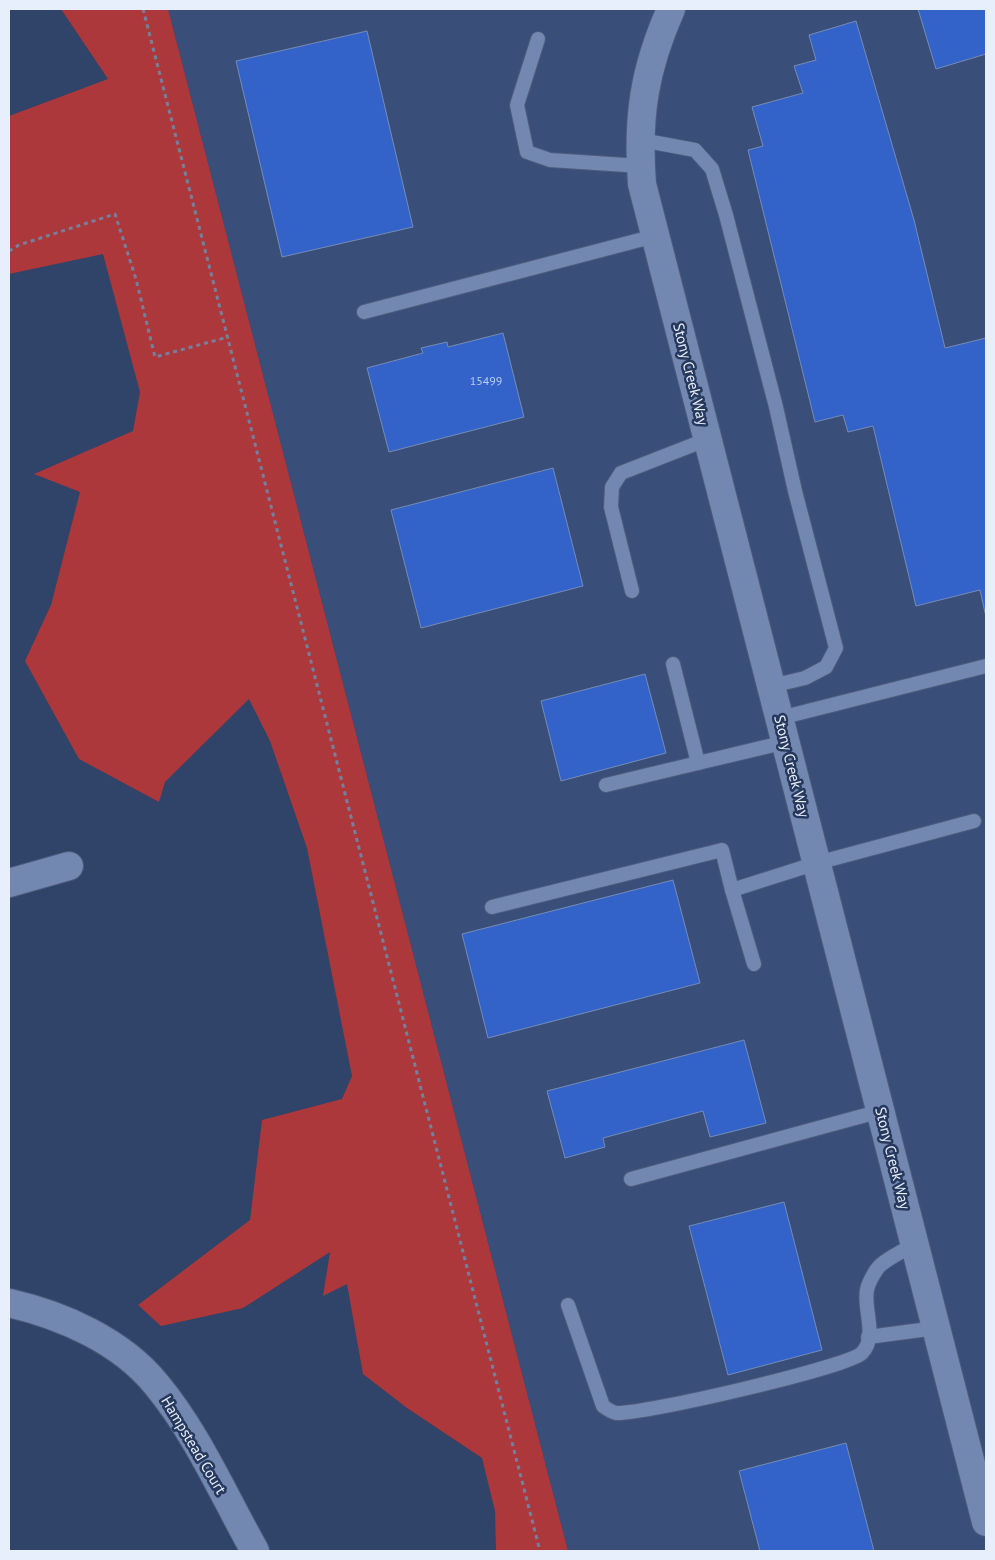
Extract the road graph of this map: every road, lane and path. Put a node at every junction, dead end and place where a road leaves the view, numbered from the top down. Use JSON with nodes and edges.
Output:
{"nodes":[{"id":1,"x":143,"y":9,"type":"edge"},
{"id":2,"x":671,"y":9,"type":"edge"},
{"id":3,"x":538,"y":39,"type":"dead end"},
{"id":4,"x":641,"y":153,"type":"junction"},
{"id":5,"x":655,"y":236,"type":"junction"},
{"id":6,"x":9,"y":251,"type":"edge"},
{"id":7,"x":364,"y":312,"type":"dead end"},
{"id":8,"x":228,"y":337,"type":"junction"},
{"id":9,"x":708,"y":439,"type":"junction"},
{"id":10,"x":632,"y":591,"type":"dead end"},
{"id":11,"x":673,"y":664,"type":"dead end"},
{"id":12,"x":986,"y":666,"type":"edge"},
{"id":13,"x":771,"y":686,"type":"junction"},
{"id":14,"x":783,"y":730,"type":"junction"},
{"id":15,"x":698,"y":763,"type":"junction"},
{"id":16,"x":606,"y":785,"type":"dead end"},
{"id":17,"x":974,"y":821,"type":"dead end"},
{"id":18,"x":817,"y":863,"type":"junction"},
{"id":19,"x":69,"y":866,"type":"dead end"},
{"id":20,"x":9,"y":883,"type":"edge"},
{"id":21,"x":732,"y":890,"type":"junction"},
{"id":22,"x":492,"y":907,"type":"dead end"},
{"id":23,"x":754,"y":964,"type":"dead end"},
{"id":24,"x":881,"y":1111,"type":"junction"},
{"id":25,"x":632,"y":1179,"type":"dead end"},
{"id":26,"x":915,"y":1244,"type":"junction"},
{"id":27,"x":9,"y":1303,"type":"edge"},
{"id":28,"x":568,"y":1305,"type":"dead end"},
{"id":29,"x":936,"y":1328,"type":"junction"},
{"id":30,"x":868,"y":1337,"type":"junction"},
{"id":31,"x":986,"y":1522,"type":"edge"},
{"id":32,"x":255,"y":1551,"type":"edge"},
{"id":33,"x":540,"y":1551,"type":"edge"}],
"edges":[{"from":1,"to":8,"type":"path"},
{"from":2,"to":4,"type":"street","name":"Stony Creek Way"},
{"from":3,"to":4,"type":"lane"},
{"from":4,"to":5,"type":"street","name":"Stony Creek Way"},
{"from":4,"to":13,"type":"lane"},
{"from":5,"to":7,"type":"lane"},
{"from":5,"to":9,"type":"street","name":"Stony Creek Way"},
{"from":6,"to":8,"type":"path"},
{"from":8,"to":33,"type":"path"},
{"from":9,"to":10,"type":"lane"},
{"from":9,"to":13,"type":"street","name":"Stony Creek Way"},
{"from":11,"to":15,"type":"lane"},
{"from":12,"to":14,"type":"lane"},
{"from":13,"to":14,"type":"street","name":"Stony Creek Way"},
{"from":14,"to":15,"type":"lane"},
{"from":14,"to":18,"type":"street","name":"Stony Creek Way"},
{"from":15,"to":16,"type":"lane"},
{"from":17,"to":18,"type":"lane"},
{"from":18,"to":21,"type":"lane"},
{"from":18,"to":24,"type":"street","name":"Stony Creek Way"},
{"from":19,"to":20,"type":"street"},
{"from":21,"to":22,"type":"lane"},
{"from":21,"to":23,"type":"lane"},
{"from":24,"to":25,"type":"lane"},
{"from":24,"to":26,"type":"street","name":"Stony Creek Way"},
{"from":26,"to":29,"type":"street","name":"Stony Creek Way"},
{"from":26,"to":30,"type":"lane"},
{"from":27,"to":32,"type":"street","name":"Hampstead Court"},
{"from":28,"to":30,"type":"lane"},
{"from":29,"to":30,"type":"lane"},
{"from":29,"to":31,"type":"street","name":"Stony Creek Way"}]}
